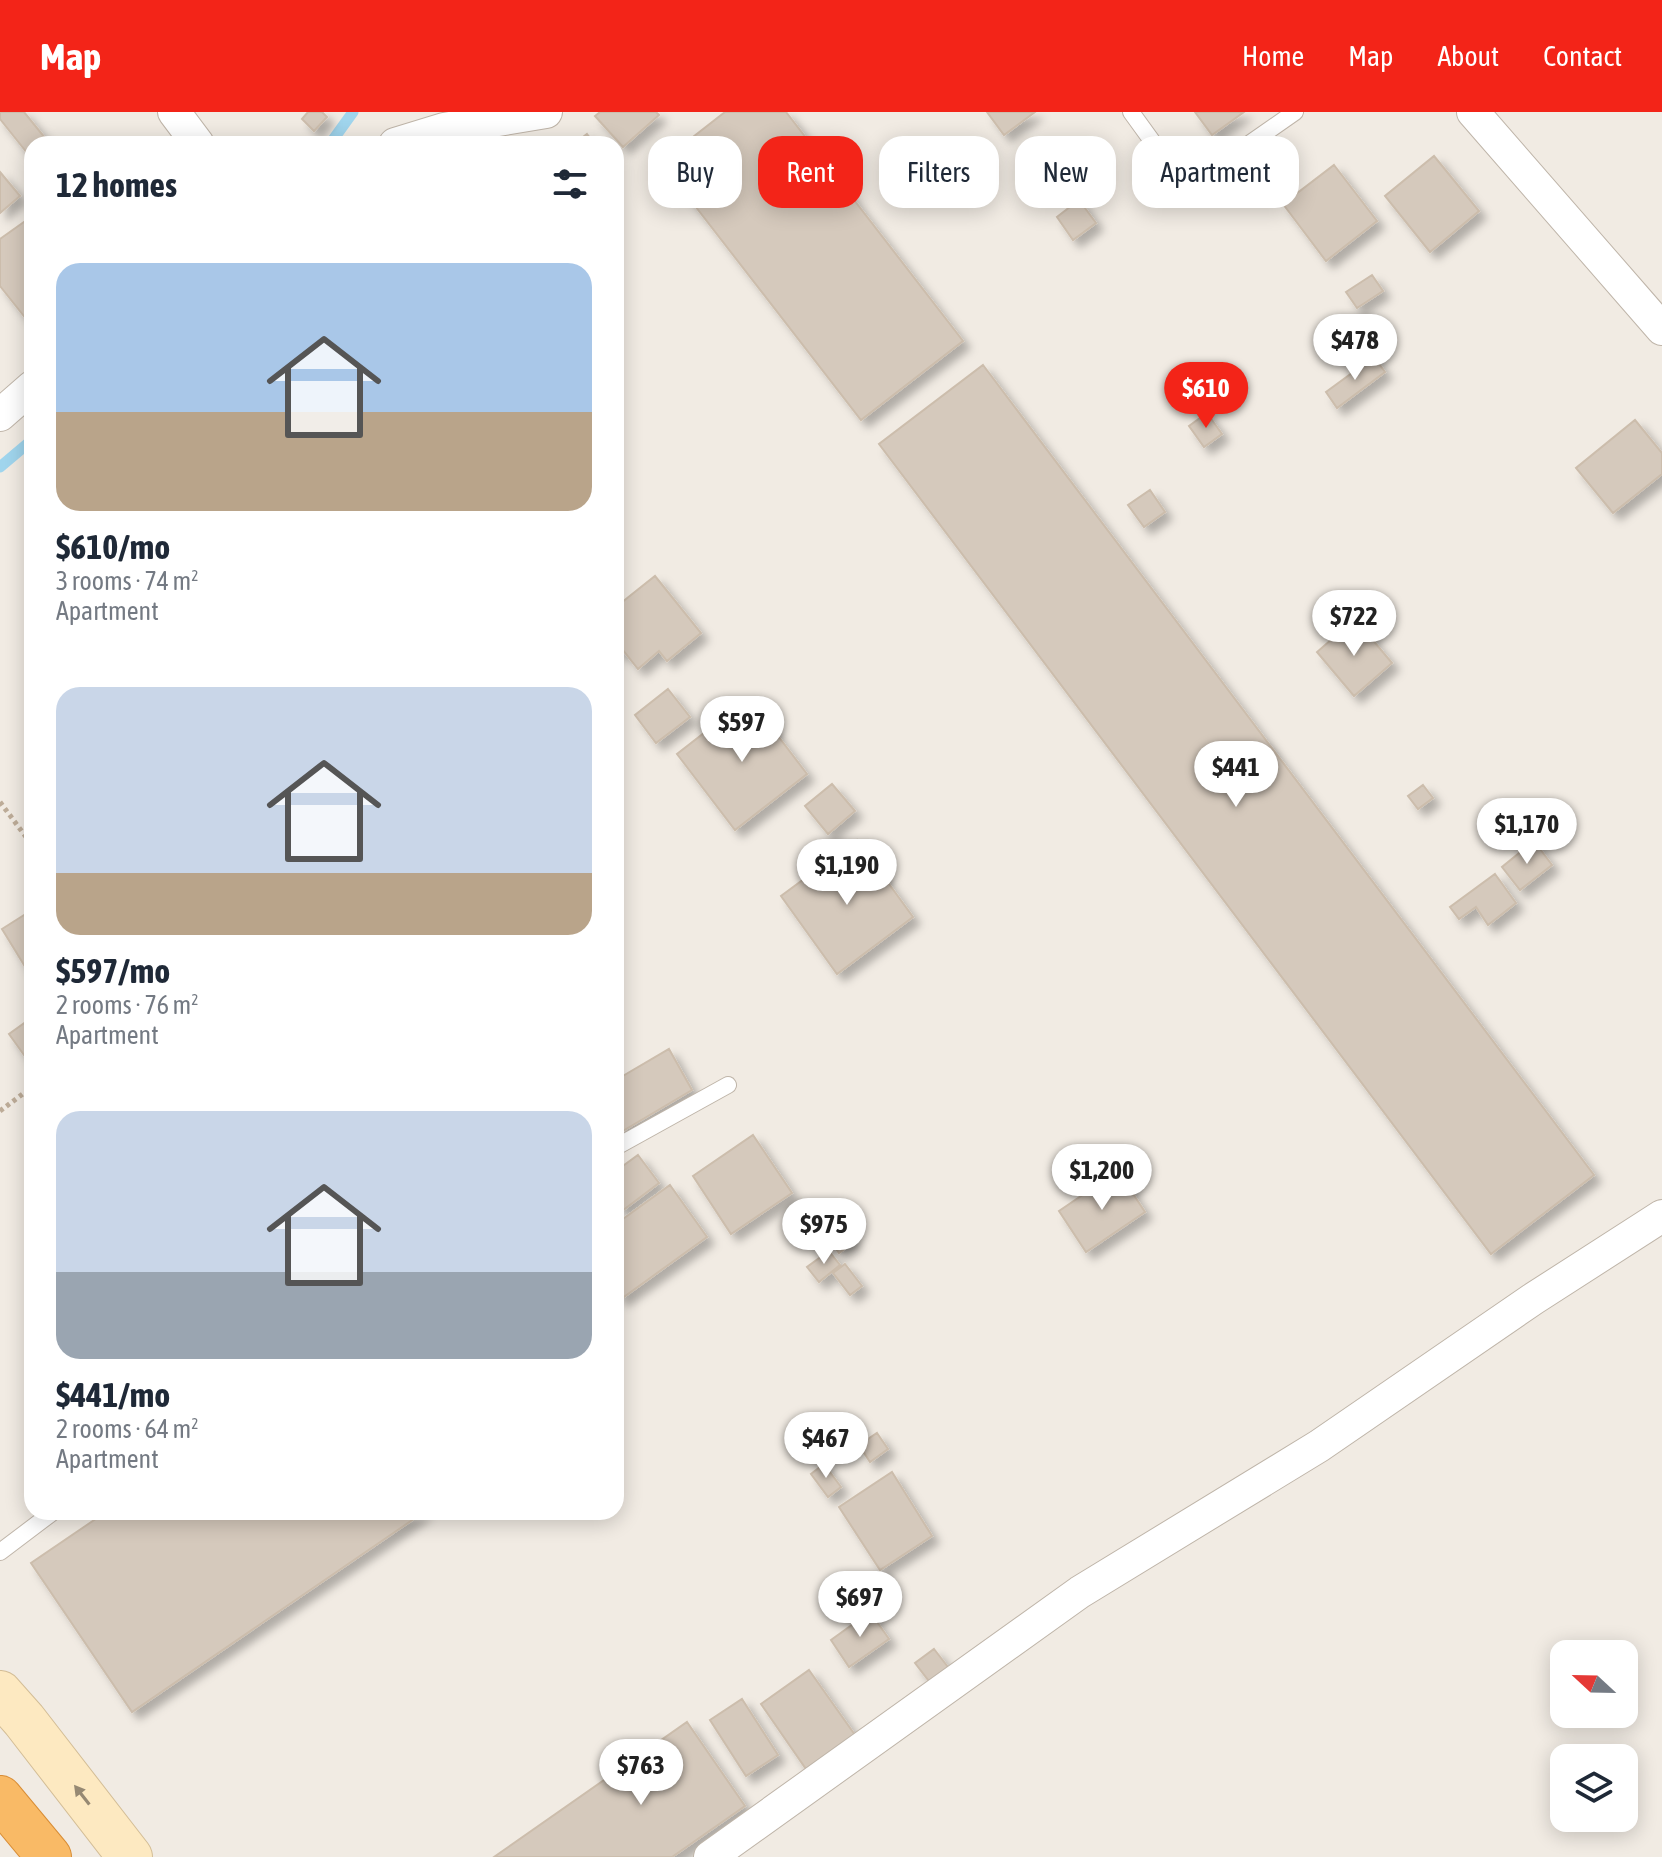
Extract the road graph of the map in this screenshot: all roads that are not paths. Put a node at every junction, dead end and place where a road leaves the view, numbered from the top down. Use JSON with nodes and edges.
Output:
{"nodes":[{"id":1,"x":174,"y":112,"type":"edge"},
{"id":2,"x":546,"y":112,"type":"edge"},
{"id":3,"x":1131,"y":112,"type":"edge"},
{"id":4,"x":1295,"y":112,"type":"edge"},
{"id":5,"x":1473,"y":112,"type":"edge"},
{"id":6,"x":192,"y":136,"type":"edge"},
{"id":7,"x":421,"y":136,"type":"edge"},
{"id":8,"x":1662,"y":329,"type":"edge"},
{"id":9,"x":24,"y":394,"type":"edge"},
{"id":10,"x":0,"y":415,"type":"edge"},
{"id":11,"x":728,"y":1085,"type":"dead end"},
{"id":12,"x":624,"y":1143,"type":"edge"},
{"id":13,"x":1662,"y":1216,"type":"edge"},
{"id":14,"x":42,"y":1520,"type":"edge"},
{"id":15,"x":0,"y":1552,"type":"edge"},
{"id":16,"x":0,"y":1693,"type":"edge"},
{"id":17,"x":0,"y":1798,"type":"edge"},
{"id":18,"x":49,"y":1857,"type":"edge"},
{"id":19,"x":130,"y":1857,"type":"edge"},
{"id":20,"x":710,"y":1857,"type":"edge"}],
"edges":[{"from":1,"to":6,"type":"street"},
{"from":2,"to":7,"type":"street"},
{"from":3,"to":4,"type":"lane"},
{"from":5,"to":8,"type":"street"},
{"from":9,"to":10,"type":"street"},
{"from":11,"to":12,"type":"lane"},
{"from":13,"to":20,"type":"street"},
{"from":14,"to":15,"type":"lane"},
{"from":19,"to":16,"type":"main road","one_way":true},
{"from":17,"to":18,"type":"highway"}]}
